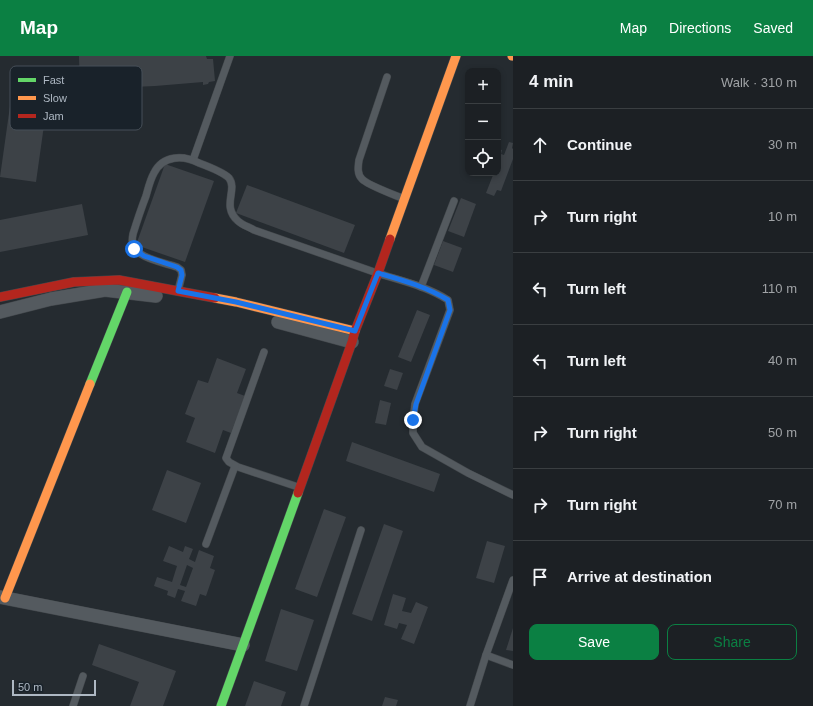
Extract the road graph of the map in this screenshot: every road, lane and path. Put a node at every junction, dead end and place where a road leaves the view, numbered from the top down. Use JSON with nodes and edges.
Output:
{"nodes":[{"id":1,"x":230,"y":56,"type":"edge"},
{"id":2,"x":456,"y":56,"type":"edge"},
{"id":3,"x":387,"y":77,"type":"dead end"},
{"id":4,"x":193,"y":160,"type":"junction"},
{"id":5,"x":404,"y":199,"type":"junction"},
{"id":6,"x":454,"y":200,"type":"dead end"},
{"id":7,"x":378,"y":273,"type":"junction"},
{"id":8,"x":421,"y":287,"type":"junction"},
{"id":9,"x":178,"y":291,"type":"junction"},
{"id":10,"x":128,"y":292,"type":"junction"},
{"id":11,"x":0,"y":297,"type":"edge"},
{"id":12,"x":0,"y":312,"type":"edge"},
{"id":13,"x":353,"y":336,"type":"junction"},
{"id":14,"x":264,"y":352,"type":"dead end"},
{"id":15,"x":235,"y":466,"type":"junction"},
{"id":16,"x":300,"y":488,"type":"junction"},
{"id":17,"x":513,"y":495,"type":"edge"},
{"id":18,"x":361,"y":530,"type":"dead end"},
{"id":19,"x":206,"y":544,"type":"dead end"},
{"id":20,"x":513,"y":580,"type":"edge"},
{"id":21,"x":3,"y":598,"type":"edge"},
{"id":22,"x":243,"y":645,"type":"junction"},
{"id":23,"x":486,"y":655,"type":"junction"},
{"id":24,"x":513,"y":666,"type":"edge"},
{"id":25,"x":83,"y":676,"type":"dead end"},
{"id":26,"x":73,"y":706,"type":"edge"},
{"id":27,"x":221,"y":706,"type":"edge"},
{"id":28,"x":304,"y":706,"type":"edge"},
{"id":29,"x":470,"y":706,"type":"edge"}],
"edges":[{"from":1,"to":4,"type":"lane"},
{"from":2,"to":5,"type":"street"},
{"from":3,"to":5,"type":"lane"},
{"from":4,"to":7,"type":"lane"},
{"from":4,"to":9,"type":"lane"},
{"from":5,"to":7,"type":"street"},
{"from":6,"to":8,"type":"lane"},
{"from":7,"to":8,"type":"lane"},
{"from":7,"to":13,"type":"street"},
{"from":8,"to":17,"type":"lane"},
{"from":9,"to":11,"type":"street"},
{"from":9,"to":13,"type":"street"},
{"from":10,"to":12,"type":"street"},
{"from":10,"to":13,"type":"street"},
{"from":10,"to":21,"type":"street"},
{"from":13,"to":16,"type":"street"},
{"from":14,"to":15,"type":"lane"},
{"from":15,"to":16,"type":"lane"},
{"from":15,"to":19,"type":"lane"},
{"from":16,"to":22,"type":"street"},
{"from":18,"to":28,"type":"lane"},
{"from":20,"to":23,"type":"lane"},
{"from":21,"to":22,"type":"street"},
{"from":22,"to":27,"type":"street"},
{"from":23,"to":24,"type":"lane"},
{"from":23,"to":29,"type":"lane"},
{"from":25,"to":26,"type":"lane"}]}
